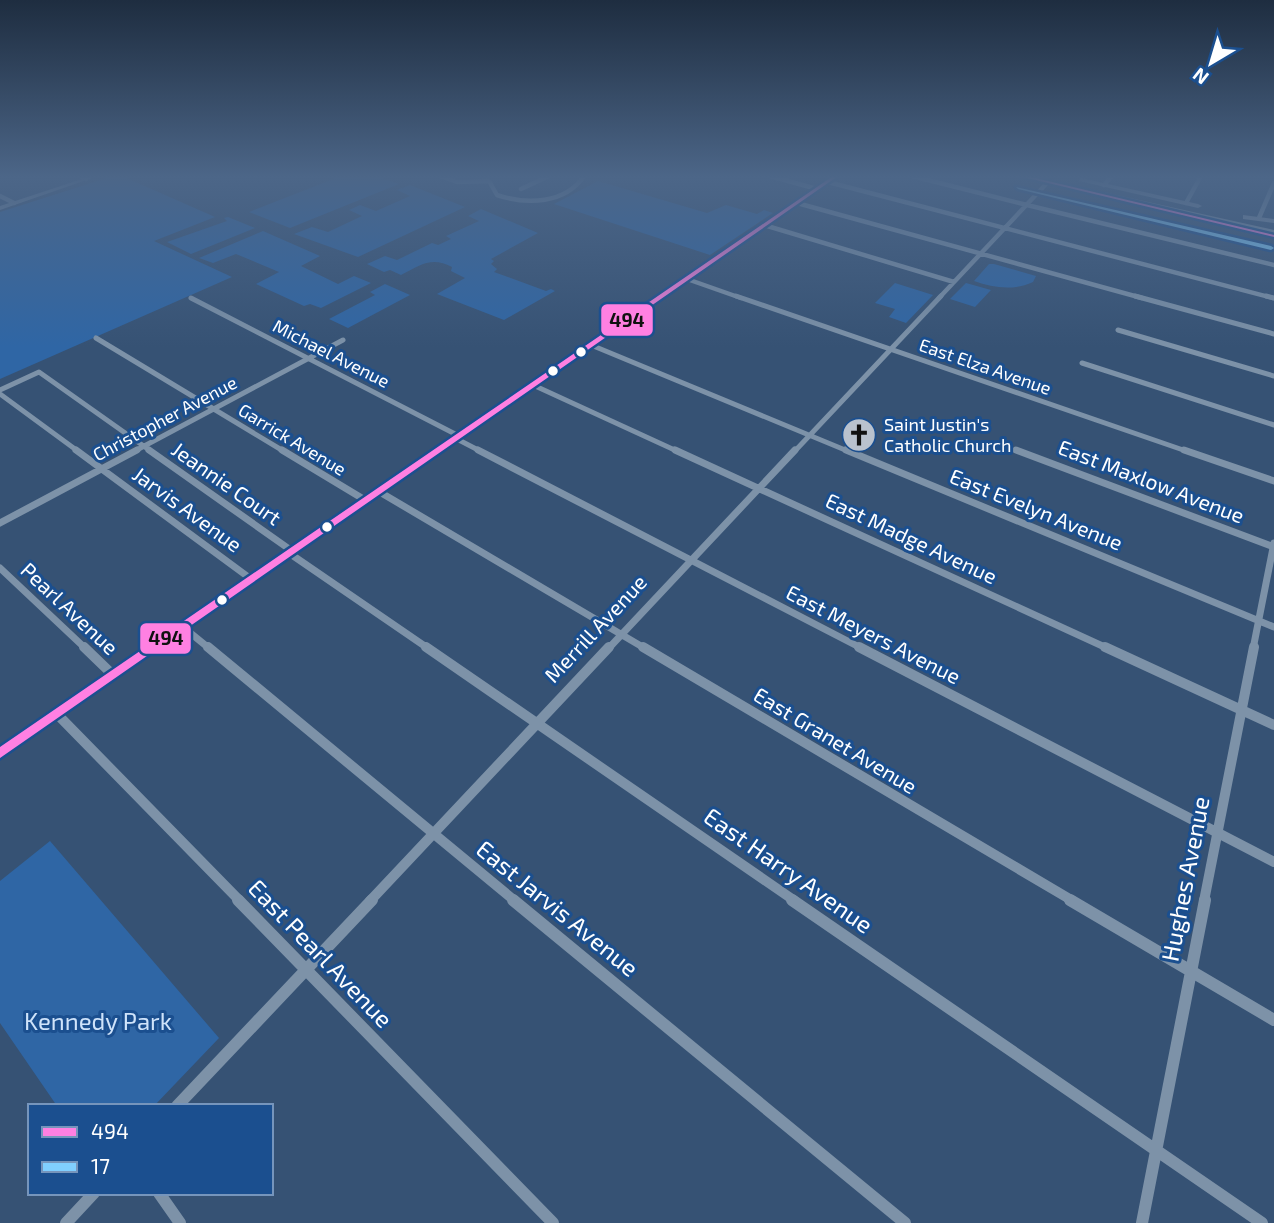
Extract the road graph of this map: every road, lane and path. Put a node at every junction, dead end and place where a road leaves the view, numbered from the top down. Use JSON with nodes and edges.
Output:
{"nodes":[{"id":1,"x":752,"y":233,"type":"edge"},
{"id":2,"x":791,"y":233,"type":"edge"},
{"id":3,"x":909,"y":233,"type":"edge"},
{"id":4,"x":1000,"y":233,"type":"edge"},
{"id":5,"x":1024,"y":233,"type":"edge"},
{"id":6,"x":1143,"y":233,"type":"edge"},
{"id":7,"x":981,"y":253,"type":"junction"},
{"id":8,"x":1274,"y":265,"type":"edge"},
{"id":9,"x":687,"y":279,"type":"junction"},
{"id":10,"x":954,"y":282,"type":"junction"},
{"id":11,"x":191,"y":298,"type":"dead end"},
{"id":12,"x":1274,"y":298,"type":"edge"},
{"id":13,"x":1118,"y":330,"type":"dead end"},
{"id":14,"x":1274,"y":334,"type":"edge"},
{"id":15,"x":96,"y":338,"type":"dead end"},
{"id":16,"x":343,"y":340,"type":"dead end"},
{"id":17,"x":591,"y":345,"type":"junction"},
{"id":18,"x":891,"y":349,"type":"junction"},
{"id":19,"x":308,"y":358,"type":"junction"},
{"id":20,"x":1082,"y":363,"type":"dead end"},
{"id":21,"x":1274,"y":376,"type":"edge"},
{"id":22,"x":533,"y":384,"type":"junction"},
{"id":23,"x":0,"y":392,"type":"edge"},
{"id":24,"x":214,"y":409,"type":"junction"},
{"id":25,"x":1274,"y":425,"type":"edge"},
{"id":26,"x":808,"y":435,"type":"junction"},
{"id":27,"x":457,"y":437,"type":"junction"},
{"id":28,"x":143,"y":447,"type":"junction"},
{"id":29,"x":1016,"y":450,"type":"dead end"},
{"id":30,"x":102,"y":469,"type":"junction"},
{"id":31,"x":1274,"y":481,"type":"edge"},
{"id":32,"x":758,"y":488,"type":"junction"},
{"id":33,"x":378,"y":491,"type":"junction"},
{"id":34,"x":365,"y":500,"type":"junction"},
{"id":35,"x":0,"y":523,"type":"edge"},
{"id":36,"x":1274,"y":546,"type":"edge"},
{"id":37,"x":290,"y":552,"type":"junction"},
{"id":38,"x":690,"y":560,"type":"junction"},
{"id":39,"x":0,"y":568,"type":"edge"},
{"id":40,"x":251,"y":579,"type":"junction"},
{"id":41,"x":1258,"y":621,"type":"junction"},
{"id":42,"x":183,"y":626,"type":"junction"},
{"id":43,"x":1274,"y":627,"type":"edge"},
{"id":44,"x":620,"y":635,"type":"junction"},
{"id":45,"x":114,"y":675,"type":"junction"},
{"id":46,"x":1241,"y":709,"type":"junction"},
{"id":47,"x":57,"y":714,"type":"junction"},
{"id":48,"x":536,"y":723,"type":"junction"},
{"id":49,"x":1274,"y":725,"type":"edge"},
{"id":50,"x":0,"y":753,"type":"edge"},
{"id":51,"x":1217,"y":832,"type":"junction"},
{"id":52,"x":433,"y":834,"type":"junction"},
{"id":53,"x":1274,"y":862,"type":"edge"},
{"id":54,"x":305,"y":969,"type":"junction"},
{"id":55,"x":1190,"y":971,"type":"junction"},
{"id":56,"x":1274,"y":1020,"type":"edge"},
{"id":57,"x":179,"y":1104,"type":"edge"},
{"id":58,"x":1156,"y":1150,"type":"junction"},
{"id":59,"x":92,"y":1195,"type":"edge"},
{"id":60,"x":160,"y":1195,"type":"edge"},
{"id":61,"x":66,"y":1223,"type":"edge"},
{"id":62,"x":180,"y":1223,"type":"edge"},
{"id":63,"x":552,"y":1223,"type":"edge"},
{"id":64,"x":905,"y":1223,"type":"edge"},
{"id":65,"x":1142,"y":1223,"type":"edge"},
{"id":66,"x":1262,"y":1223,"type":"edge"}],
"edges":[{"from":1,"to":9,"type":"main road"},
{"from":2,"to":10,"type":"street"},
{"from":3,"to":7,"type":"street"},
{"from":4,"to":7,"type":"street","name":"Merrill Avenue"},
{"from":5,"to":12,"type":"street"},
{"from":6,"to":8,"type":"street"},
{"from":7,"to":10,"type":"street","name":"Merrill Avenue"},
{"from":7,"to":14,"type":"street"},
{"from":9,"to":17,"type":"main road"},
{"from":9,"to":18,"type":"street","name":"East Elza Avenue"},
{"from":10,"to":18,"type":"street","name":"Merrill Avenue"},
{"from":11,"to":19,"type":"street","name":"Michael Avenue"},
{"from":13,"to":21,"type":"street"},
{"from":15,"to":24,"type":"street","name":"Garrick Avenue"},
{"from":16,"to":19,"type":"street","name":"Christopher Avenue"},
{"from":17,"to":22,"type":"main road"},
{"from":17,"to":26,"type":"street","name":"East Evelyn Avenue"},
{"from":18,"to":26,"type":"street","name":"Merrill Avenue"},
{"from":18,"to":31,"type":"street","name":"East Elza Avenue"},
{"from":19,"to":24,"type":"street","name":"Christopher Avenue"},
{"from":19,"to":27,"type":"street","name":"Michael Avenue"},
{"from":20,"to":25,"type":"street"},
{"from":22,"to":27,"type":"main road"},
{"from":22,"to":32,"type":"street","name":"East Madge Avenue"},
{"from":23,"to":28,"type":"street","name":"Jeannie Court"},
{"from":23,"to":30,"type":"street","name":"Jarvis Avenue"},
{"from":24,"to":28,"type":"street","name":"Christopher Avenue"},
{"from":24,"to":34,"type":"street","name":"Garrick Avenue"},
{"from":26,"to":32,"type":"street","name":"Merrill Avenue"},
{"from":26,"to":41,"type":"street","name":"East Evelyn Avenue"},
{"from":27,"to":33,"type":"main road"},
{"from":27,"to":38,"type":"street","name":"East Meyers Avenue"},
{"from":28,"to":30,"type":"street","name":"Christopher Avenue"},
{"from":28,"to":37,"type":"street","name":"Jeannie Court"},
{"from":29,"to":36,"type":"street","name":"East Maxlow Avenue"},
{"from":30,"to":35,"type":"street","name":"Christopher Avenue"},
{"from":30,"to":40,"type":"street","name":"Jarvis Avenue"},
{"from":32,"to":38,"type":"street","name":"Merrill Avenue"},
{"from":32,"to":46,"type":"street","name":"East Madge Avenue"},
{"from":33,"to":34,"type":"main road"},
{"from":33,"to":44,"type":"street","name":"East Granet Avenue"},
{"from":34,"to":37,"type":"main road"},
{"from":36,"to":41,"type":"street","name":"Hughes Avenue"},
{"from":37,"to":40,"type":"main road"},
{"from":37,"to":48,"type":"street","name":"East Harry Avenue"},
{"from":38,"to":44,"type":"street","name":"Merrill Avenue"},
{"from":38,"to":51,"type":"street","name":"East Meyers Avenue"},
{"from":39,"to":45,"type":"street","name":"Pearl Avenue"},
{"from":40,"to":42,"type":"main road"},
{"from":41,"to":43,"type":"street","name":"East Evelyn Avenue"},
{"from":41,"to":46,"type":"street","name":"Hughes Avenue"},
{"from":42,"to":45,"type":"main road"},
{"from":42,"to":52,"type":"street","name":"East Jarvis Avenue"},
{"from":44,"to":48,"type":"street","name":"Merrill Avenue"},
{"from":44,"to":55,"type":"street","name":"East Granet Avenue"},
{"from":45,"to":47,"type":"main road"},
{"from":46,"to":49,"type":"street","name":"East Madge Avenue"},
{"from":46,"to":51,"type":"street","name":"Hughes Avenue"},
{"from":47,"to":50,"type":"main road"},
{"from":47,"to":54,"type":"street","name":"East Pearl Avenue"},
{"from":48,"to":52,"type":"street","name":"Merrill Avenue"},
{"from":48,"to":58,"type":"street","name":"East Harry Avenue"},
{"from":51,"to":53,"type":"street","name":"East Meyers Avenue"},
{"from":51,"to":55,"type":"street","name":"Hughes Avenue"},
{"from":52,"to":54,"type":"street","name":"Merrill Avenue"},
{"from":52,"to":64,"type":"street","name":"East Jarvis Avenue"},
{"from":54,"to":57,"type":"street","name":"Merrill Avenue"},
{"from":54,"to":63,"type":"street","name":"East Pearl Avenue"},
{"from":55,"to":56,"type":"street","name":"East Granet Avenue"},
{"from":55,"to":58,"type":"street","name":"Hughes Avenue"},
{"from":58,"to":65,"type":"street","name":"Hughes Avenue"},
{"from":58,"to":66,"type":"street","name":"East Harry Avenue"},
{"from":59,"to":61,"type":"street"},
{"from":60,"to":62,"type":"street"}]}
